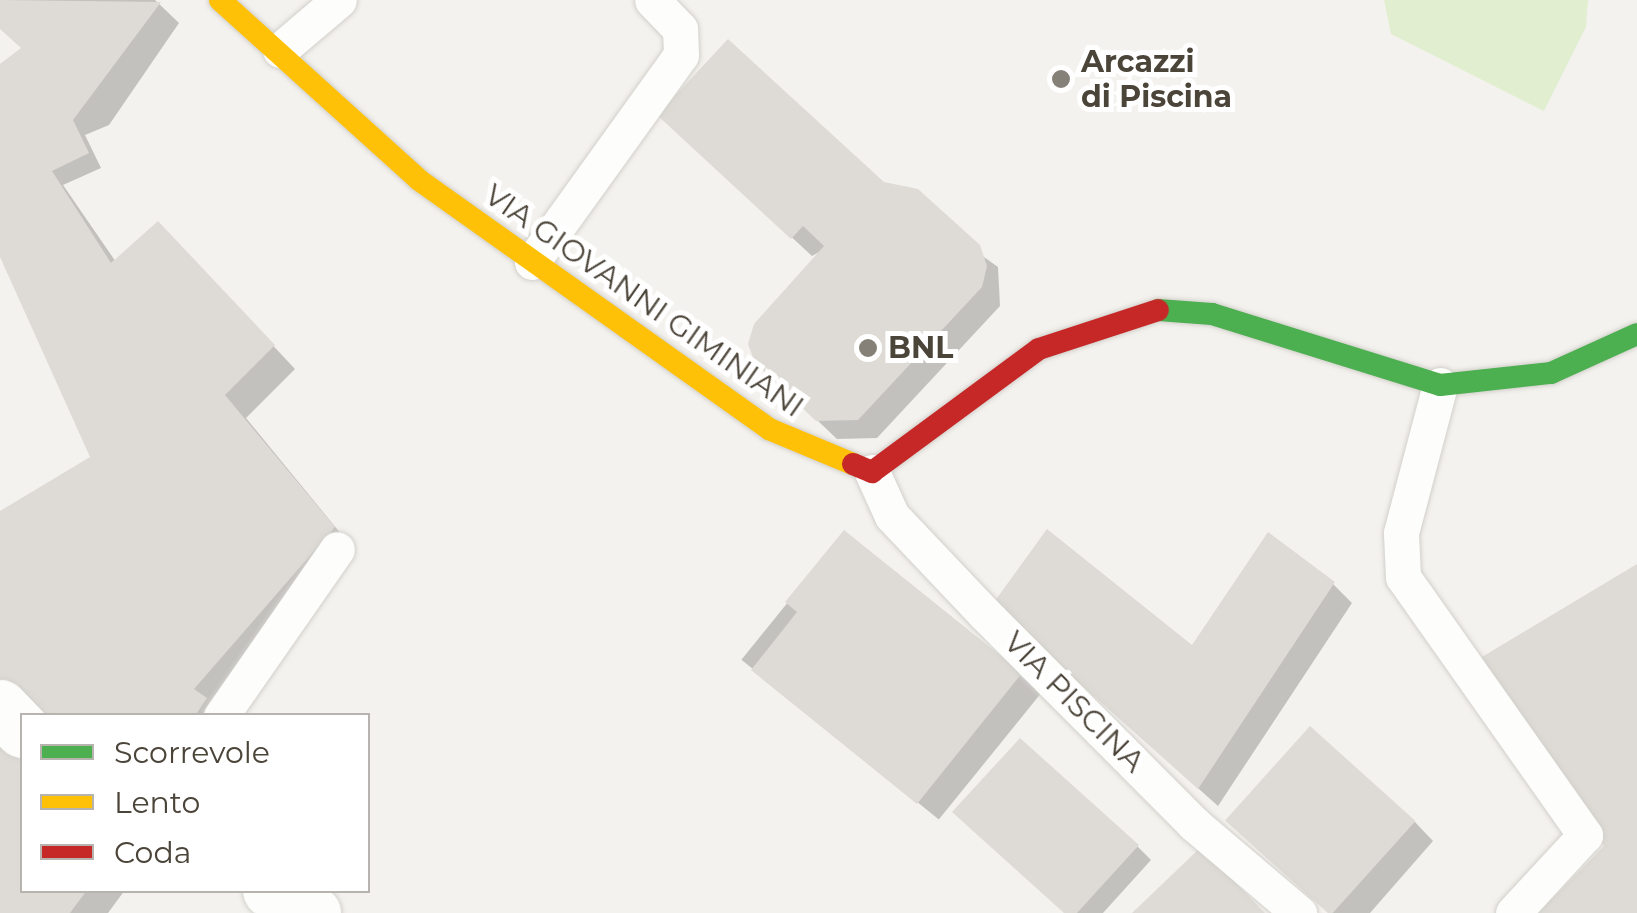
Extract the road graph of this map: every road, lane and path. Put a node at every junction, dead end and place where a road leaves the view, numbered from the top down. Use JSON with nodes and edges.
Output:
{"nodes":[{"id":1,"x":220,"y":0,"type":"edge"},
{"id":2,"x":339,"y":0,"type":"edge"},
{"id":3,"x":652,"y":0,"type":"edge"},
{"id":4,"x":280,"y":50,"type":"junction"},
{"id":5,"x":532,"y":262,"type":"junction"},
{"id":6,"x":1637,"y":334,"type":"edge"},
{"id":7,"x":1440,"y":385,"type":"junction"},
{"id":8,"x":872,"y":472,"type":"junction"},
{"id":9,"x":337,"y":549,"type":"dead end"},
{"id":10,"x":0,"y":707,"type":"edge"},
{"id":11,"x":224,"y":713,"type":"edge"},
{"id":12,"x":20,"y":728,"type":"edge"},
{"id":13,"x":276,"y":893,"type":"edge"},
{"id":14,"x":313,"y":913,"type":"edge"},
{"id":15,"x":1299,"y":913,"type":"edge"},
{"id":16,"x":1512,"y":913,"type":"edge"}],
"edges":[{"from":1,"to":4,"type":"street","name":"VIA GIOVANNI GIMINIANI"},
{"from":2,"to":4,"type":"lane"},
{"from":3,"to":5,"type":"lane"},
{"from":4,"to":5,"type":"street","name":"VIA GIOVANNI GIMINIANI"},
{"from":5,"to":8,"type":"street","name":"VIA GIOVANNI GIMINIANI"},
{"from":6,"to":7,"type":"street"},
{"from":7,"to":8,"type":"street"},
{"from":7,"to":16,"type":"lane"},
{"from":8,"to":15,"type":"lane","name":"VIA PISCINA"},
{"from":9,"to":11,"type":"lane"},
{"from":10,"to":12,"type":"street"},
{"from":13,"to":14,"type":"street"}]}
